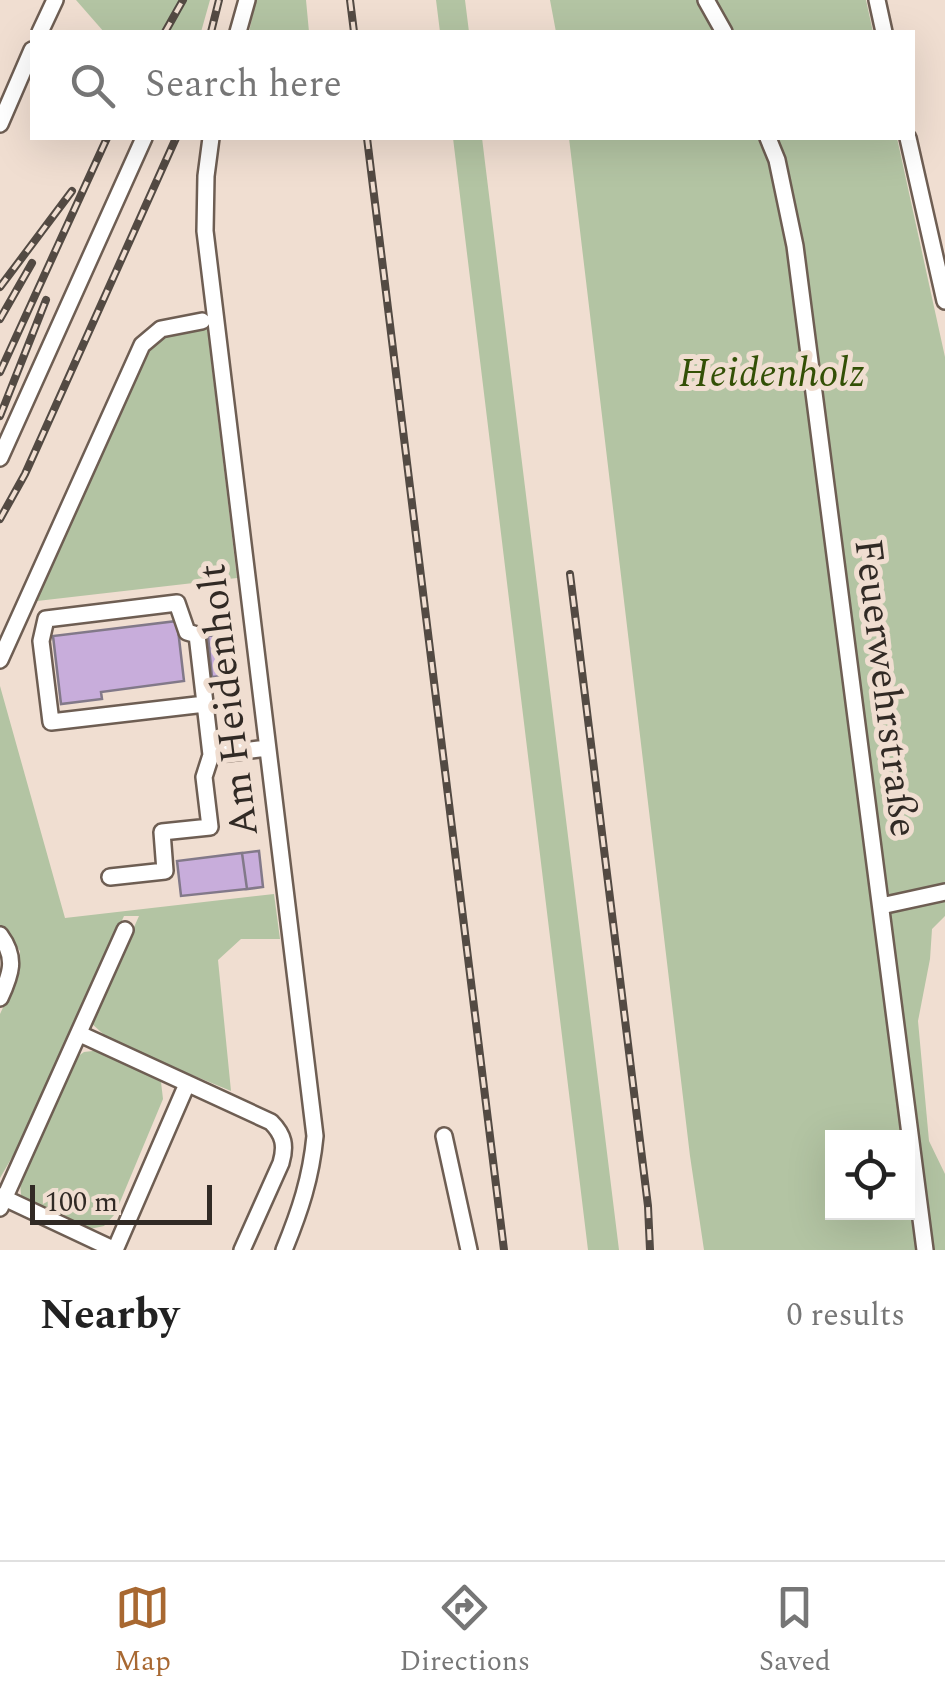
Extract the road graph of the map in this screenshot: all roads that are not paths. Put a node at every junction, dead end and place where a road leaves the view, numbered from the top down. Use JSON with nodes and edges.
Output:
{"nodes":[{"id":1,"x":55,"y":0,"type":"edge"},
{"id":2,"x":247,"y":0,"type":"edge"},
{"id":3,"x":706,"y":0,"type":"edge"},
{"id":4,"x":877,"y":0,"type":"edge"},
{"id":5,"x":41,"y":30,"type":"edge"},
{"id":6,"x":239,"y":30,"type":"edge"},
{"id":7,"x":723,"y":30,"type":"edge"},
{"id":8,"x":884,"y":30,"type":"edge"},
{"id":9,"x":30,"y":59,"type":"edge"},
{"id":10,"x":0,"y":78,"type":"edge"},
{"id":11,"x":17,"y":86,"type":"junction"},
{"id":12,"x":0,"y":124,"type":"edge"},
{"id":13,"x":143,"y":140,"type":"edge"},
{"id":14,"x":211,"y":140,"type":"edge"},
{"id":15,"x":769,"y":140,"type":"edge"},
{"id":16,"x":908,"y":140,"type":"edge"},
{"id":17,"x":945,"y":301,"type":"edge"},
{"id":18,"x":202,"y":320,"type":"dead end"},
{"id":19,"x":0,"y":458,"type":"edge"},
{"id":20,"x":0,"y":660,"type":"edge"},
{"id":21,"x":205,"y":704,"type":"junction"},
{"id":22,"x":267,"y":748,"type":"junction"},
{"id":23,"x":210,"y":755,"type":"junction"},
{"id":24,"x":110,"y":877,"type":"dead end"},
{"id":25,"x":945,"y":892,"type":"edge"},
{"id":26,"x":881,"y":906,"type":"junction"},
{"id":27,"x":125,"y":930,"type":"dead end"},
{"id":28,"x":0,"y":935,"type":"edge"},
{"id":29,"x":0,"y":998,"type":"edge"},
{"id":30,"x":80,"y":1034,"type":"junction"},
{"id":31,"x":187,"y":1084,"type":"junction"},
{"id":32,"x":444,"y":1136,"type":"dead end"},
{"id":33,"x":2,"y":1201,"type":"edge"},
{"id":34,"x":115,"y":1250,"type":"edge"},
{"id":35,"x":242,"y":1250,"type":"edge"},
{"id":36,"x":284,"y":1250,"type":"edge"},
{"id":37,"x":469,"y":1250,"type":"edge"},
{"id":38,"x":925,"y":1250,"type":"edge"}],
"edges":[{"from":1,"to":5,"type":"street"},
{"from":2,"to":6,"type":"street"},
{"from":3,"to":7,"type":"street"},
{"from":4,"to":8,"type":"street"},
{"from":9,"to":11,"type":"street"},
{"from":10,"to":11,"type":"street"},
{"from":11,"to":12,"type":"street"},
{"from":13,"to":19,"type":"street"},
{"from":14,"to":22,"type":"street","name":"Am Heidenholt"},
{"from":15,"to":26,"type":"street","name":"Feuerwehrstraße"},
{"from":16,"to":17,"type":"street"},
{"from":18,"to":20,"type":"street"},
{"from":21,"to":21,"type":"street"},
{"from":21,"to":23,"type":"street"},
{"from":22,"to":23,"type":"street"},
{"from":22,"to":36,"type":"street","name":"Am Heidenholt"},
{"from":23,"to":24,"type":"street"},
{"from":25,"to":26,"type":"street"},
{"from":26,"to":38,"type":"street","name":"Feuerwehrstraße"},
{"from":27,"to":30,"type":"street"},
{"from":28,"to":29,"type":"street"},
{"from":30,"to":31,"type":"street"},
{"from":30,"to":33,"type":"street"},
{"from":31,"to":34,"type":"street"},
{"from":31,"to":35,"type":"street"},
{"from":32,"to":37,"type":"street"},
{"from":33,"to":34,"type":"street"}]}
